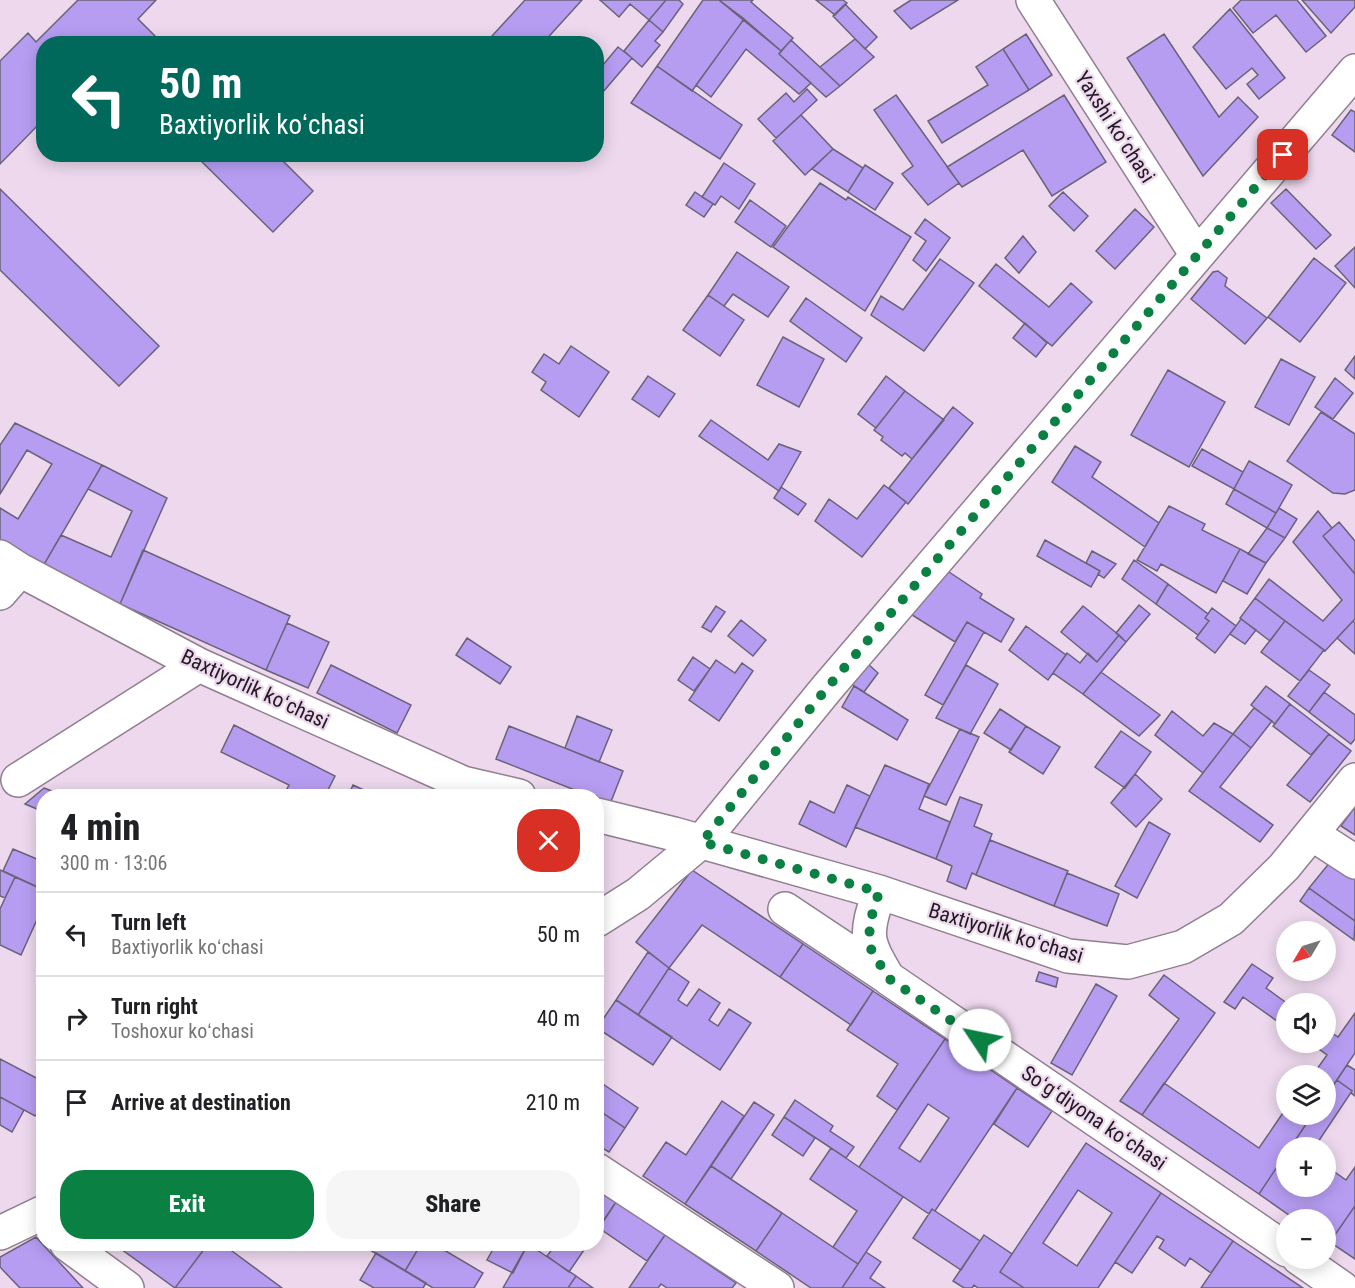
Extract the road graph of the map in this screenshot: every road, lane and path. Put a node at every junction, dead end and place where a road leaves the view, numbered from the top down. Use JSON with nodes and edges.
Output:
{"nodes":[{"id":1,"x":1033,"y":0,"type":"edge"},
{"id":2,"x":1355,"y":71,"type":"edge"},
{"id":3,"x":1197,"y":255,"type":"junction"},
{"id":4,"x":7,"y":573,"type":"edge"},
{"id":5,"x":199,"y":665,"type":"junction"},
{"id":6,"x":18,"y":780,"type":"dead end"},
{"id":7,"x":1355,"y":780,"type":"edge"},
{"id":8,"x":489,"y":789,"type":"edge"},
{"id":9,"x":604,"y":817,"type":"edge"},
{"id":10,"x":1312,"y":834,"type":"junction"},
{"id":11,"x":702,"y":842,"type":"junction"},
{"id":12,"x":1355,"y":862,"type":"edge"},
{"id":13,"x":879,"y":892,"type":"junction"},
{"id":14,"x":785,"y":909,"type":"dead end"},
{"id":15,"x":604,"y":916,"type":"edge"},
{"id":16,"x":888,"y":978,"type":"junction"},
{"id":17,"x":604,"y":1175,"type":"edge"},
{"id":18,"x":36,"y":1220,"type":"edge"},
{"id":19,"x":0,"y":1233,"type":"edge"},
{"id":20,"x":1276,"y":1243,"type":"edge"},
{"id":21,"x":76,"y":1251,"type":"edge"},
{"id":22,"x":1315,"y":1269,"type":"edge"},
{"id":23,"x":126,"y":1288,"type":"edge"},
{"id":24,"x":777,"y":1288,"type":"edge"},
{"id":25,"x":1342,"y":1288,"type":"edge"}],
"edges":[{"from":1,"to":3,"type":"street","name":"Yaxshi koʻchasi"},
{"from":2,"to":3,"type":"street"},
{"from":3,"to":11,"type":"street"},
{"from":4,"to":5,"type":"street","name":"Baxtiyorlik koʻchasi"},
{"from":5,"to":6,"type":"street"},
{"from":5,"to":8,"type":"street","name":"Baxtiyorlik koʻchasi"},
{"from":7,"to":10,"type":"street","name":"Baxtiyorlik koʻchasi"},
{"from":9,"to":11,"type":"street","name":"Baxtiyorlik koʻchasi"},
{"from":10,"to":12,"type":"street"},
{"from":10,"to":13,"type":"street","name":"Baxtiyorlik koʻchasi"},
{"from":11,"to":13,"type":"street","name":"Baxtiyorlik koʻchasi"},
{"from":11,"to":15,"type":"street"},
{"from":13,"to":16,"type":"street","name":"Soʻgʻdiyona koʻchasi"},
{"from":14,"to":16,"type":"street"},
{"from":16,"to":20,"type":"street","name":"Soʻgʻdiyona koʻchasi"},
{"from":17,"to":24,"type":"street"},
{"from":18,"to":19,"type":"street"},
{"from":21,"to":23,"type":"street"},
{"from":22,"to":25,"type":"street"}]}
